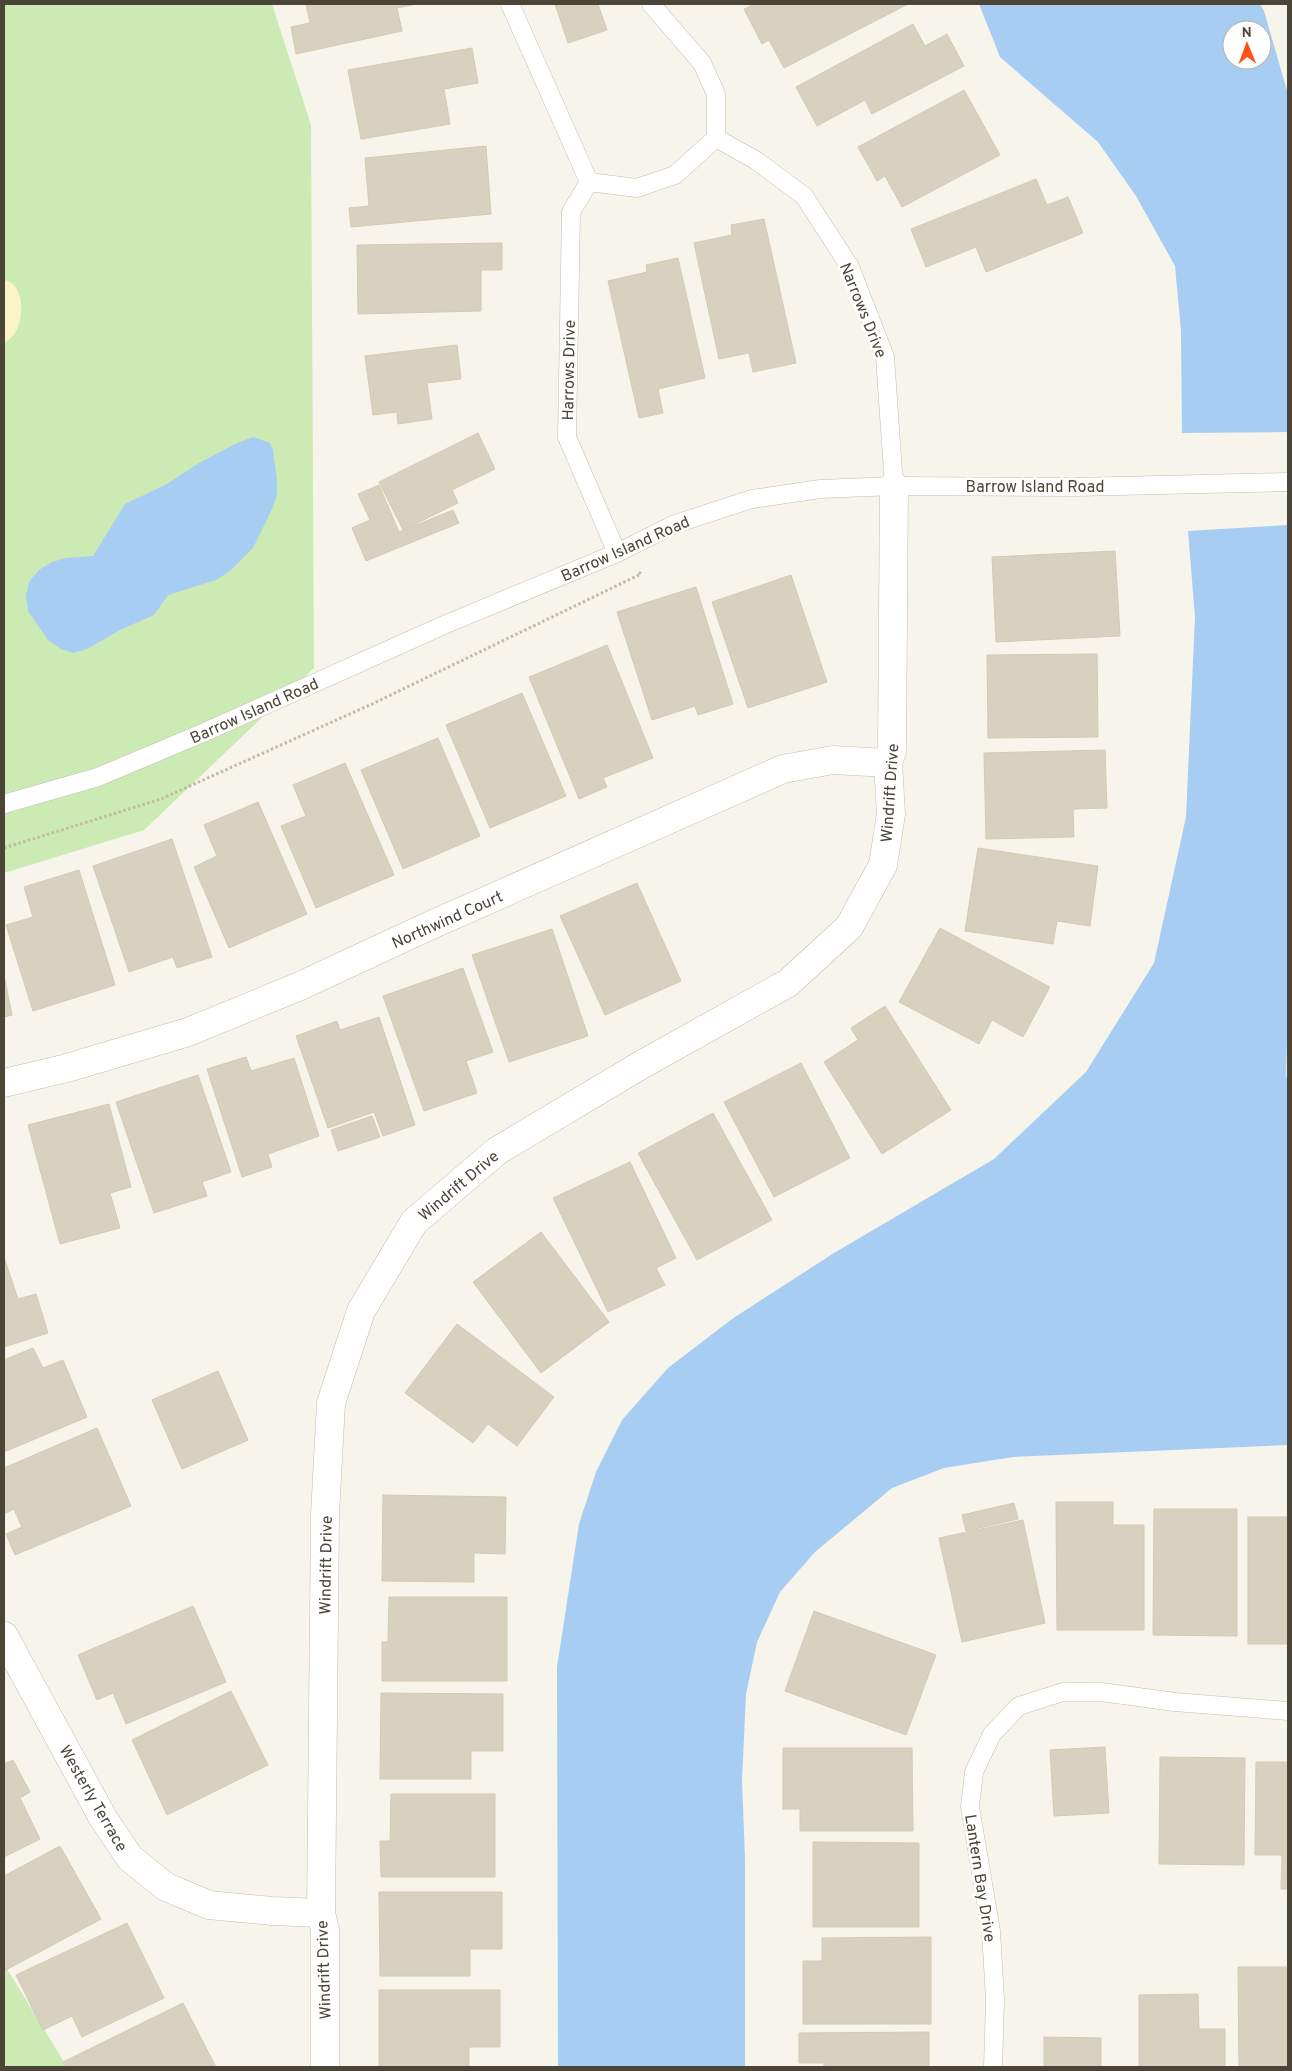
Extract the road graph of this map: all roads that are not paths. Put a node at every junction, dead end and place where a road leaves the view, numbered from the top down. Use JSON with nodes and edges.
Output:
{"nodes":[{"id":1,"x":510,"y":4,"type":"edge"},
{"id":2,"x":651,"y":4,"type":"edge"},
{"id":3,"x":716,"y":138,"type":"junction"},
{"id":4,"x":589,"y":182,"type":"junction"},
{"id":5,"x":1288,"y":482,"type":"edge"},
{"id":6,"x":894,"y":486,"type":"junction"},
{"id":7,"x":617,"y":553,"type":"junction"},
{"id":8,"x":888,"y":764,"type":"junction"},
{"id":9,"x":4,"y":804,"type":"edge"},
{"id":10,"x":4,"y":1083,"type":"edge"},
{"id":11,"x":4,"y":1636,"type":"edge"},
{"id":12,"x":1288,"y":1711,"type":"edge"},
{"id":13,"x":322,"y":1913,"type":"junction"},
{"id":14,"x":325,"y":2067,"type":"edge"},
{"id":15,"x":993,"y":2067,"type":"edge"}],
"edges":[{"from":1,"to":4,"type":"lane"},
{"from":2,"to":3,"type":"lane"},
{"from":3,"to":4,"type":"lane"},
{"from":3,"to":6,"type":"lane","name":"Narrows Drive"},
{"from":4,"to":7,"type":"lane","name":"Harrows Drive"},
{"from":5,"to":6,"type":"lane","name":"Barrow Island Road"},
{"from":6,"to":7,"type":"lane","name":"Barrow Island Road"},
{"from":6,"to":8,"type":"street","name":"Windrift Drive"},
{"from":7,"to":9,"type":"lane","name":"Barrow Island Road"},
{"from":8,"to":10,"type":"street","name":"Northwind Court"},
{"from":8,"to":13,"type":"street","name":"Windrift Drive"},
{"from":11,"to":13,"type":"street","name":"Westerly Terrace"},
{"from":12,"to":15,"type":"lane","name":"Lantern Bay Drive"},
{"from":13,"to":14,"type":"street","name":"Windrift Drive"}]}
